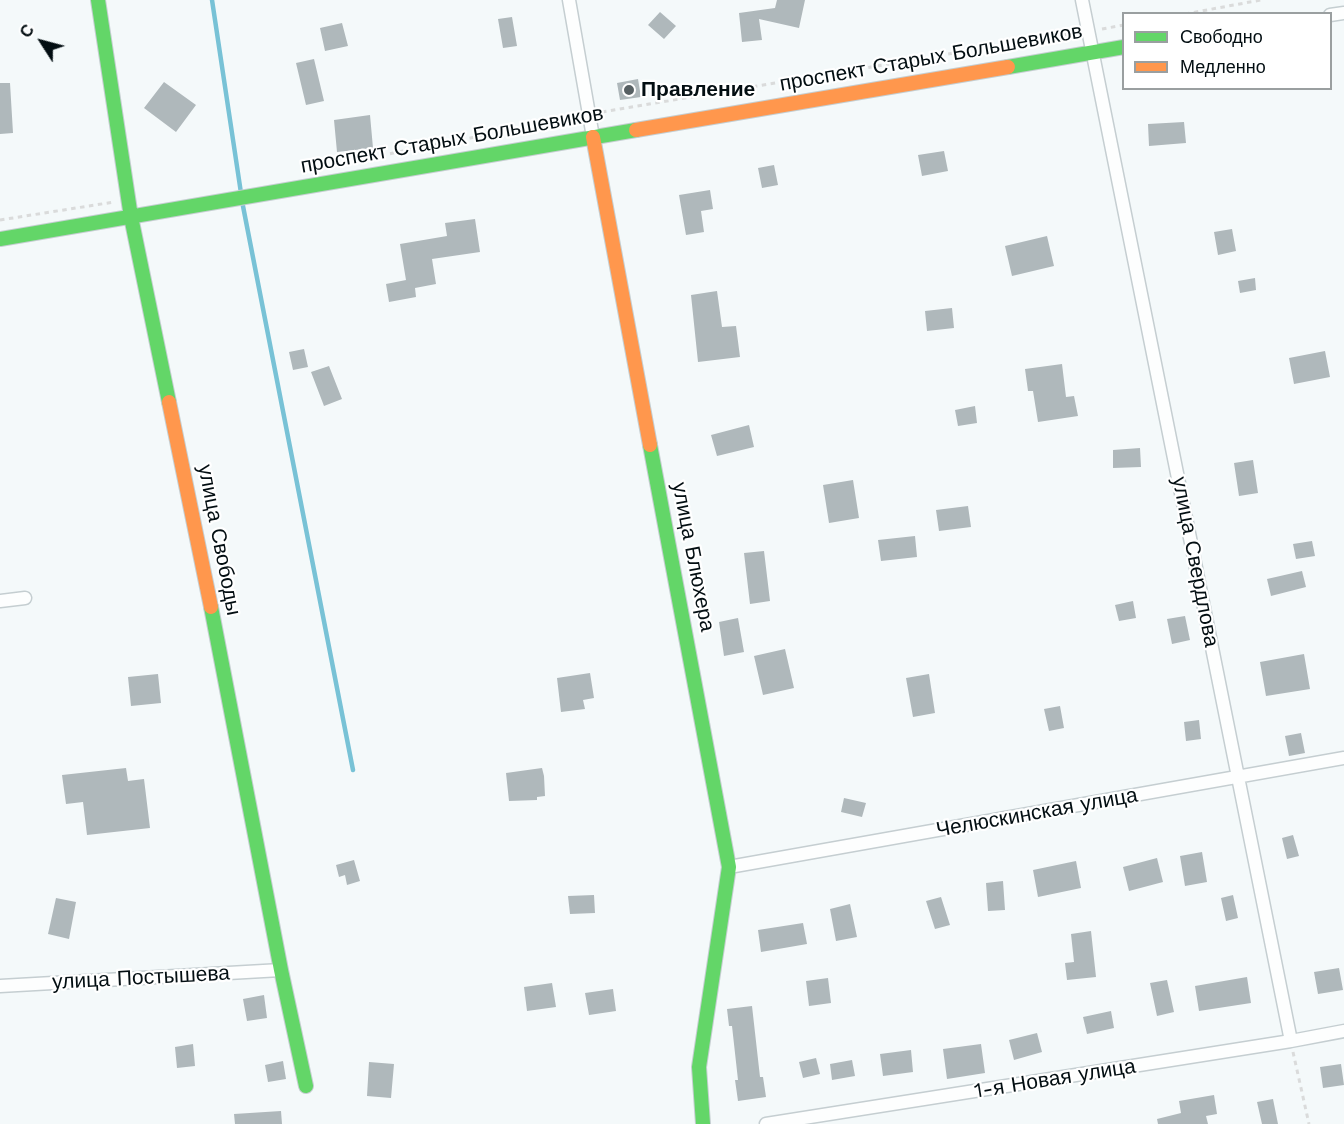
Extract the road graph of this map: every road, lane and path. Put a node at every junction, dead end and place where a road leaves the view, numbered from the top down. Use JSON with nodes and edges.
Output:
{"nodes":[{"id":1,"x":98,"y":0,"type":"edge"},
{"id":2,"x":569,"y":0,"type":"edge"},
{"id":3,"x":1082,"y":0,"type":"edge"},
{"id":4,"x":1261,"y":0,"type":"edge"},
{"id":5,"x":1196,"y":12,"type":"edge"},
{"id":6,"x":1122,"y":25,"type":"edge"},
{"id":7,"x":1088,"y":31,"type":"junction"},
{"id":8,"x":1122,"y":47,"type":"edge"},
{"id":9,"x":1092,"y":52,"type":"junction"},
{"id":10,"x":589,"y":114,"type":"junction"},
{"id":11,"x":593,"y":137,"type":"junction"},
{"id":12,"x":333,"y":165,"type":"dead end"},
{"id":13,"x":131,"y":217,"type":"junction"},
{"id":14,"x":0,"y":239,"type":"edge"},
{"id":15,"x":25,"y":598,"type":"dead end"},
{"id":16,"x":0,"y":601,"type":"edge"},
{"id":17,"x":1344,"y":758,"type":"edge"},
{"id":18,"x":1239,"y":777,"type":"junction"},
{"id":19,"x":729,"y":867,"type":"junction"},
{"id":20,"x":281,"y":970,"type":"junction"},
{"id":21,"x":0,"y":986,"type":"edge"},
{"id":22,"x":1344,"y":1031,"type":"edge"},
{"id":23,"x":1291,"y":1041,"type":"junction"},
{"id":24,"x":306,"y":1086,"type":"dead end"},
{"id":25,"x":703,"y":1124,"type":"edge"},
{"id":26,"x":766,"y":1124,"type":"edge"},
{"id":27,"x":1309,"y":1124,"type":"edge"}],
"edges":[{"from":1,"to":13,"type":"street","name":"улица Свободы"},
{"from":2,"to":10,"type":"street","name":"улица Блюхера"},
{"from":3,"to":7,"type":"street","name":"улица Свердлова"},
{"from":4,"to":5,"type":"path"},
{"from":6,"to":7,"type":"path"},
{"from":7,"to":9,"type":"street","name":"улица Свердлова"},
{"from":7,"to":10,"type":"path"},
{"from":8,"to":9,"type":"street","name":"проспект Старых Большевиков"},
{"from":9,"to":11,"type":"street","name":"проспект Старых Большевиков"},
{"from":9,"to":18,"type":"street","name":"улица Свердлова"},
{"from":10,"to":11,"type":"street","name":"улица Блюхера"},
{"from":10,"to":12,"type":"path"},
{"from":11,"to":13,"type":"street","name":"проспект Старых Большевиков"},
{"from":11,"to":19,"type":"street","name":"улица Блюхера"},
{"from":13,"to":14,"type":"street","name":"проспект Старых Большевиков"},
{"from":13,"to":20,"type":"street","name":"улица Свободы"},
{"from":15,"to":16,"type":"street"},
{"from":17,"to":18,"type":"street","name":"Челюскинская улица"},
{"from":18,"to":19,"type":"street","name":"Челюскинская улица"},
{"from":18,"to":23,"type":"street","name":"улица Свердлова"},
{"from":19,"to":25,"type":"street","name":"улица Блюхера"},
{"from":20,"to":21,"type":"street","name":"улица Постышева"},
{"from":20,"to":24,"type":"street","name":"улица Свободы"},
{"from":22,"to":23,"type":"street","name":"1-я Новая улица"},
{"from":23,"to":26,"type":"street","name":"1-я Новая улица"},
{"from":23,"to":27,"type":"path"}]}
